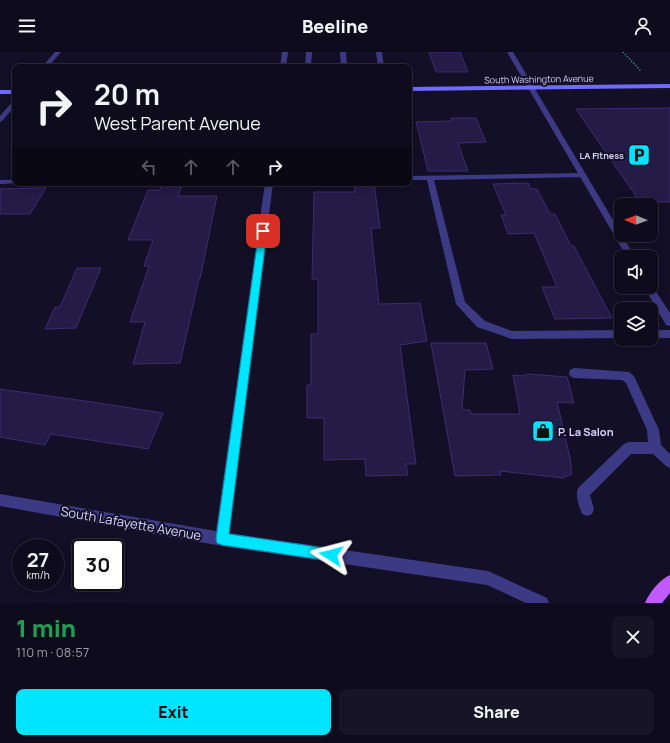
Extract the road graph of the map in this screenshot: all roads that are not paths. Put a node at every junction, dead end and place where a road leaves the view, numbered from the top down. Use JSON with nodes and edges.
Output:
{"nodes":[{"id":1,"x":58,"y":52,"type":"edge"},
{"id":2,"x":285,"y":52,"type":"edge"},
{"id":3,"x":309,"y":52,"type":"edge"},
{"id":4,"x":343,"y":52,"type":"edge"},
{"id":5,"x":379,"y":52,"type":"edge"},
{"id":6,"x":510,"y":52,"type":"edge"},
{"id":7,"x":48,"y":64,"type":"edge"},
{"id":8,"x":283,"y":64,"type":"edge"},
{"id":9,"x":308,"y":64,"type":"edge"},
{"id":10,"x":344,"y":64,"type":"edge"},
{"id":11,"x":381,"y":64,"type":"edge"},
{"id":12,"x":670,"y":86,"type":"edge"},
{"id":13,"x":531,"y":88,"type":"junction"},
{"id":14,"x":412,"y":89,"type":"edge"},
{"id":15,"x":0,"y":92,"type":"edge"},
{"id":16,"x":12,"y":92,"type":"edge"},
{"id":17,"x":12,"y":106,"type":"edge"},
{"id":18,"x":0,"y":120,"type":"edge"},
{"id":19,"x":583,"y":176,"type":"junction"},
{"id":20,"x":412,"y":178,"type":"edge"},
{"id":21,"x":430,"y":178,"type":"junction"},
{"id":22,"x":0,"y":182,"type":"edge"},
{"id":23,"x":12,"y":182,"type":"edge"},
{"id":24,"x":269,"y":186,"type":"edge"},
{"id":25,"x":628,"y":250,"type":"edge"},
{"id":26,"x":653,"y":294,"type":"edge"},
{"id":27,"x":670,"y":322,"type":"edge"},
{"id":28,"x":614,"y":334,"type":"edge"},
{"id":29,"x":658,"y":334,"type":"edge"},
{"id":30,"x":670,"y":334,"type":"edge"},
{"id":31,"x":574,"y":373,"type":"dead end"},
{"id":32,"x":655,"y":448,"type":"junction"},
{"id":33,"x":670,"y":462,"type":"edge"},
{"id":34,"x":0,"y":500,"type":"edge"},
{"id":35,"x":587,"y":509,"type":"dead end"},
{"id":36,"x":222,"y":539,"type":"junction"},
{"id":37,"x":670,"y":582,"type":"edge"},
{"id":38,"x":542,"y":603,"type":"edge"},
{"id":39,"x":652,"y":603,"type":"edge"}],
"edges":[{"from":1,"to":7,"type":"street"},
{"from":2,"to":8,"type":"street"},
{"from":3,"to":9,"type":"street"},
{"from":4,"to":10,"type":"street"},
{"from":5,"to":11,"type":"street"},
{"from":6,"to":13,"type":"street"},
{"from":12,"to":13,"type":"main road","name":"South Washington Avenue"},
{"from":13,"to":14,"type":"main road","name":"South Washington Avenue"},
{"from":13,"to":19,"type":"street"},
{"from":15,"to":16,"type":"main road"},
{"from":17,"to":18,"type":"street"},
{"from":19,"to":21,"type":"street"},
{"from":19,"to":25,"type":"street"},
{"from":20,"to":21,"type":"street"},
{"from":21,"to":28,"type":"street"},
{"from":22,"to":23,"type":"street"},
{"from":24,"to":36,"type":"street"},
{"from":26,"to":27,"type":"street"},
{"from":29,"to":30,"type":"street"},
{"from":31,"to":32,"type":"street"},
{"from":32,"to":33,"type":"street"},
{"from":32,"to":35,"type":"street"},
{"from":34,"to":36,"type":"street","name":"South Lafayette Avenue"},
{"from":36,"to":38,"type":"street","name":"South Lafayette Avenue"},
{"from":37,"to":39,"type":"main road"}]}
